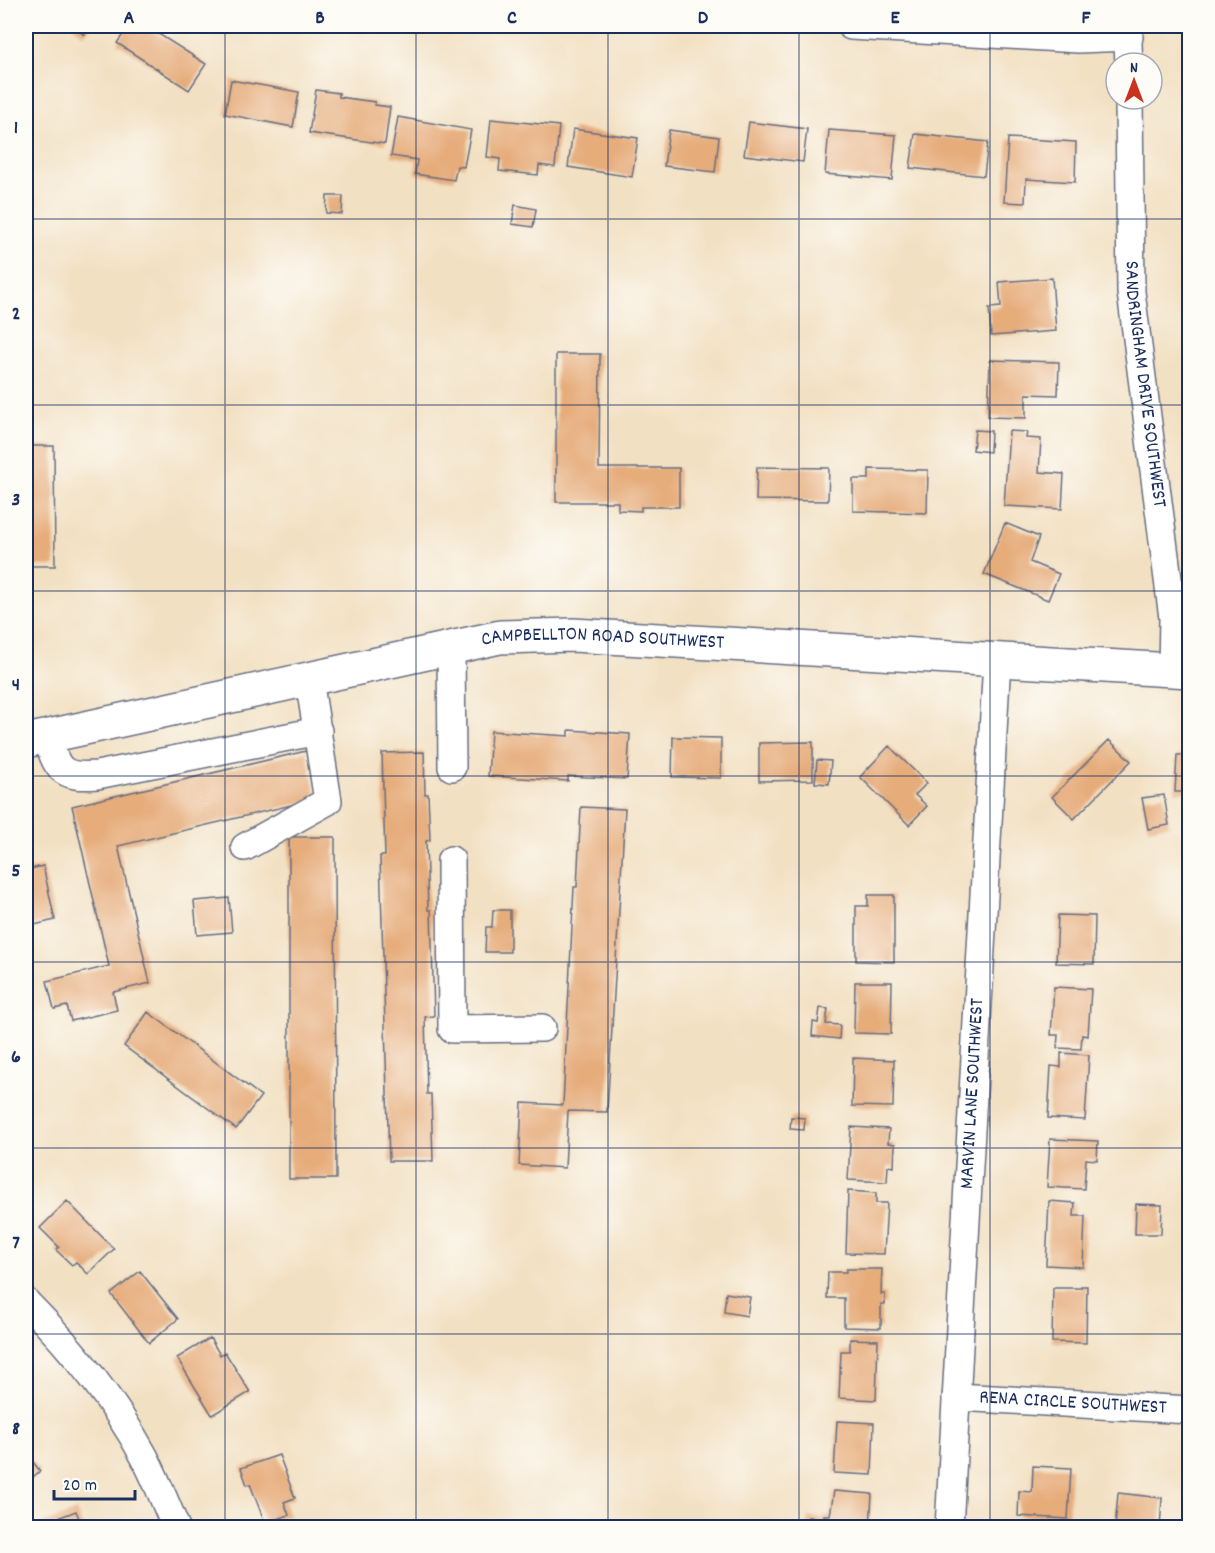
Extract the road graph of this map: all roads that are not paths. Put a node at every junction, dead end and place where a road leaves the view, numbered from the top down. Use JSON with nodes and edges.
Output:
{"nodes":[{"id":1,"x":851,"y":26,"type":"edge"},
{"id":2,"x":1128,"y":42,"type":"edge"},
{"id":3,"x":1129,"y":111,"type":"edge"},
{"id":4,"x":451,"y":648,"type":"junction"},
{"id":5,"x":997,"y":660,"type":"junction"},
{"id":6,"x":1181,"y":671,"type":"edge"},
{"id":7,"x":309,"y":679,"type":"junction"},
{"id":8,"x":318,"y":731,"type":"junction"},
{"id":9,"x":36,"y":739,"type":"edge"},
{"id":10,"x":452,"y":767,"type":"dead end"},
{"id":11,"x":244,"y":847,"type":"dead end"},
{"id":12,"x":451,"y":860,"type":"dead end"},
{"id":13,"x":542,"y":1028,"type":"dead end"},
{"id":14,"x":26,"y":1302,"type":"edge"},
{"id":15,"x":956,"y":1397,"type":"junction"},
{"id":16,"x":1190,"y":1410,"type":"edge"},
{"id":17,"x":176,"y":1527,"type":"edge"},
{"id":18,"x":949,"y":1527,"type":"edge"}],
"edges":[{"from":1,"to":2,"type":"street"},
{"from":3,"to":6,"type":"street","name":"SANDRINGHAM DRIVE SOUTHWEST"},
{"from":4,"to":5,"type":"main road","name":"CAMPBELLTON ROAD SOUTHWEST"},
{"from":4,"to":7,"type":"main road","name":"CAMPBELLTON ROAD SOUTHWEST"},
{"from":4,"to":10,"type":"street"},
{"from":5,"to":6,"type":"main road","name":"CAMPBELLTON ROAD SOUTHWEST"},
{"from":5,"to":15,"type":"street","name":"MARVIN LANE SOUTHWEST"},
{"from":7,"to":8,"type":"street"},
{"from":7,"to":9,"type":"main road","name":"CAMPBELLTON ROAD SOUTHWEST"},
{"from":8,"to":9,"type":"street"},
{"from":8,"to":11,"type":"street"},
{"from":12,"to":13,"type":"street"},
{"from":14,"to":17,"type":"street"},
{"from":15,"to":16,"type":"street","name":"RENA CIRCLE SOUTHWEST"},
{"from":15,"to":18,"type":"street","name":"MARVIN LANE SOUTHWEST"}]}
